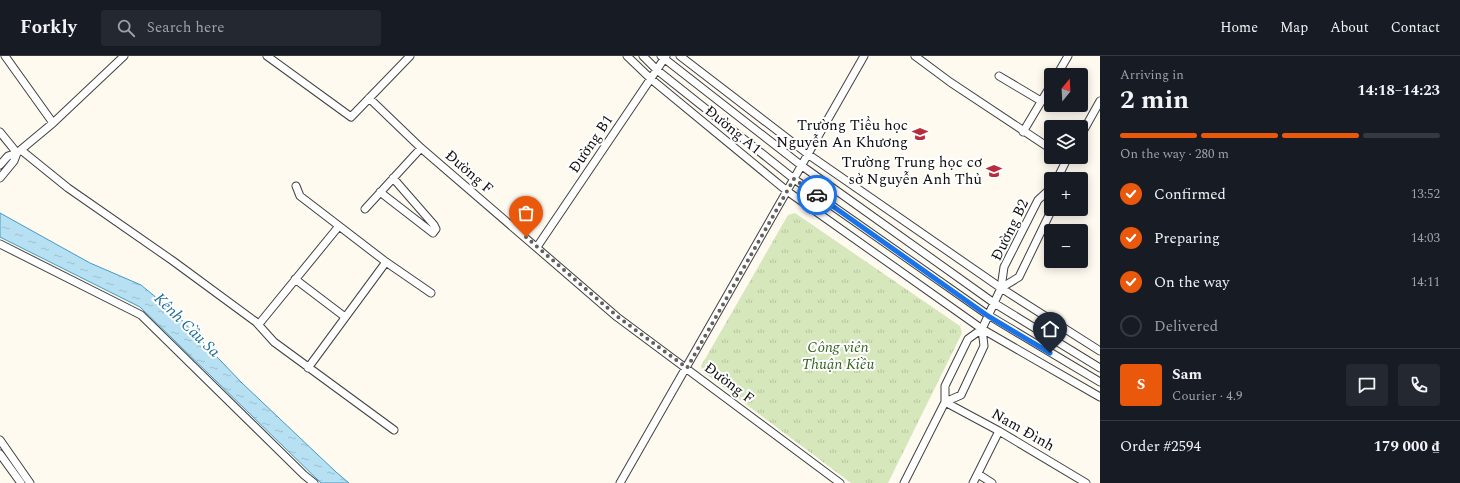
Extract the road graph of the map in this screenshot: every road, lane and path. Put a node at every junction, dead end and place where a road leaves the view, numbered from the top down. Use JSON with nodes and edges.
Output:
{"nodes":[{"id":1,"x":5,"y":56,"type":"edge"},
{"id":2,"x":124,"y":56,"type":"edge"},
{"id":3,"x":267,"y":56,"type":"edge"},
{"id":4,"x":410,"y":56,"type":"edge"},
{"id":5,"x":627,"y":56,"type":"edge"},
{"id":6,"x":644,"y":56,"type":"edge"},
{"id":7,"x":680,"y":56,"type":"edge"},
{"id":8,"x":864,"y":56,"type":"edge"},
{"id":9,"x":915,"y":56,"type":"edge"},
{"id":10,"x":1068,"y":56,"type":"edge"},
{"id":11,"x":664,"y":57,"type":"edge"},
{"id":12,"x":1061,"y":68,"type":"edge"},
{"id":13,"x":657,"y":70,"type":"junction"},
{"id":14,"x":999,"y":76,"type":"dead end"},
{"id":15,"x":651,"y":79,"type":"junction"},
{"id":16,"x":1044,"y":96,"type":"edge"},
{"id":17,"x":369,"y":98,"type":"junction"},
{"id":18,"x":1041,"y":101,"type":"junction"},
{"id":19,"x":1100,"y":101,"type":"edge"},
{"id":20,"x":1088,"y":122,"type":"edge"},
{"id":21,"x":53,"y":123,"type":"junction"},
{"id":22,"x":0,"y":132,"type":"edge"},
{"id":23,"x":1023,"y":132,"type":"junction"},
{"id":24,"x":1044,"y":145,"type":"edge"},
{"id":25,"x":421,"y":148,"type":"junction"},
{"id":26,"x":19,"y":151,"type":"junction"},
{"id":27,"x":809,"y":155,"type":"junction"},
{"id":28,"x":0,"y":165,"type":"edge"},
{"id":29,"x":802,"y":166,"type":"junction"},
{"id":30,"x":0,"y":178,"type":"edge"},
{"id":31,"x":393,"y":178,"type":"junction"},
{"id":32,"x":794,"y":179,"type":"junction"},
{"id":33,"x":296,"y":186,"type":"dead end"},
{"id":34,"x":787,"y":191,"type":"junction"},
{"id":35,"x":380,"y":192,"type":"junction"},
{"id":36,"x":1044,"y":194,"type":"edge"},
{"id":37,"x":365,"y":209,"type":"dead end"},
{"id":38,"x":1049,"y":216,"type":"edge"},
{"id":39,"x":339,"y":226,"type":"junction"},
{"id":40,"x":0,"y":244,"type":"edge"},
{"id":41,"x":537,"y":247,"type":"junction"},
{"id":42,"x":386,"y":262,"type":"junction"},
{"id":43,"x":295,"y":280,"type":"junction"},
{"id":44,"x":1002,"y":288,"type":"junction"},
{"id":45,"x":431,"y":293,"type":"dead end"},
{"id":46,"x":994,"y":303,"type":"junction"},
{"id":47,"x":988,"y":316,"type":"junction"},
{"id":48,"x":345,"y":317,"type":"junction"},
{"id":49,"x":259,"y":324,"type":"junction"},
{"id":50,"x":982,"y":330,"type":"junction"},
{"id":51,"x":1100,"y":350,"type":"edge"},
{"id":52,"x":308,"y":368,"type":"junction"},
{"id":53,"x":687,"y":368,"type":"junction"},
{"id":54,"x":1100,"y":368,"type":"edge"},
{"id":55,"x":1100,"y":382,"type":"edge"},
{"id":56,"x":1100,"y":397,"type":"edge"},
{"id":57,"x":945,"y":402,"type":"junction"},
{"id":58,"x":394,"y":430,"type":"dead end"},
{"id":59,"x":999,"y":431,"type":"junction"},
{"id":60,"x":0,"y":440,"type":"edge"},
{"id":61,"x":0,"y":454,"type":"edge"},
{"id":62,"x":978,"y":474,"type":"junction"},
{"id":63,"x":21,"y":483,"type":"edge"},
{"id":64,"x":30,"y":483,"type":"edge"},
{"id":65,"x":314,"y":483,"type":"edge"},
{"id":66,"x":620,"y":483,"type":"edge"},
{"id":67,"x":840,"y":483,"type":"edge"},
{"id":68,"x":904,"y":483,"type":"edge"},
{"id":69,"x":973,"y":483,"type":"edge"},
{"id":70,"x":992,"y":483,"type":"edge"},
{"id":71,"x":1086,"y":483,"type":"edge"}],
"edges":[{"from":1,"to":21,"type":"street"},
{"from":2,"to":21,"type":"street"},
{"from":3,"to":17,"type":"street"},
{"from":4,"to":17,"type":"street"},
{"from":5,"to":15,"type":"street","name":"Đường A1"},
{"from":6,"to":13,"type":"street","name":"Đường A1"},
{"from":7,"to":27,"type":"street","name":"Đường A1"},
{"from":8,"to":27,"type":"street"},
{"from":9,"to":23,"type":"street"},
{"from":10,"to":12,"type":"street"},
{"from":11,"to":13,"type":"street","name":"Đường B1"},
{"from":11,"to":29,"type":"street","name":"Đường A1"},
{"from":13,"to":15,"type":"street","name":"Đường B1"},
{"from":13,"to":32,"type":"street","name":"Đường A1"},
{"from":14,"to":18,"type":"street"},
{"from":15,"to":34,"type":"street","name":"Đường A1"},
{"from":15,"to":41,"type":"street","name":"Đường B1"},
{"from":16,"to":18,"type":"street"},
{"from":17,"to":25,"type":"street","name":"Đường F"},
{"from":18,"to":23,"type":"street"},
{"from":19,"to":20,"type":"street"},
{"from":21,"to":26,"type":"street"},
{"from":22,"to":26,"type":"street"},
{"from":23,"to":24,"type":"street"},
{"from":25,"to":31,"type":"street"},
{"from":25,"to":41,"type":"street","name":"Đường F"},
{"from":26,"to":28,"type":"street"},
{"from":26,"to":30,"type":"street"},
{"from":26,"to":49,"type":"street"},
{"from":27,"to":29,"type":"street"},
{"from":27,"to":44,"type":"street","name":"Đường A1"},
{"from":29,"to":32,"type":"street"},
{"from":29,"to":46,"type":"street","name":"Đường A1"},
{"from":31,"to":35,"type":"street"},
{"from":31,"to":35,"type":"street"},
{"from":32,"to":34,"type":"street"},
{"from":32,"to":47,"type":"street","name":"Đường A1"},
{"from":33,"to":39,"type":"street"},
{"from":34,"to":50,"type":"street","name":"Đường A1"},
{"from":34,"to":53,"type":"street"},
{"from":35,"to":37,"type":"street"},
{"from":36,"to":44,"type":"street","name":"Đường B2"},
{"from":38,"to":44,"type":"street","name":"Đường B2"},
{"from":39,"to":42,"type":"street"},
{"from":39,"to":43,"type":"street"},
{"from":40,"to":65,"type":"street"},
{"from":41,"to":53,"type":"street","name":"Đường F"},
{"from":42,"to":45,"type":"street"},
{"from":42,"to":48,"type":"street"},
{"from":43,"to":48,"type":"street"},
{"from":43,"to":49,"type":"street"},
{"from":44,"to":46,"type":"street","name":"Đường B2"},
{"from":44,"to":51,"type":"street","name":"Đường A1"},
{"from":46,"to":47,"type":"street","name":"Đường B2"},
{"from":46,"to":54,"type":"street","name":"Đường A1"},
{"from":47,"to":50,"type":"street","name":"Đường B2"},
{"from":47,"to":55,"type":"street","name":"Đường A1"},
{"from":48,"to":52,"type":"street"},
{"from":49,"to":52,"type":"street"},
{"from":50,"to":56,"type":"street","name":"Đường A1"},
{"from":50,"to":57,"type":"street","name":"Đường B2"},
{"from":50,"to":57,"type":"street","name":"Đường B2"},
{"from":52,"to":58,"type":"street"},
{"from":53,"to":66,"type":"street"},
{"from":53,"to":67,"type":"street","name":"Đường F"},
{"from":57,"to":59,"type":"street","name":"Nam Đình"},
{"from":57,"to":68,"type":"street","name":"Đường B2"},
{"from":59,"to":62,"type":"street"},
{"from":59,"to":71,"type":"street","name":"Nam Đình"},
{"from":60,"to":64,"type":"street"},
{"from":61,"to":63,"type":"street"},
{"from":62,"to":69,"type":"street"},
{"from":62,"to":70,"type":"street"}]}
